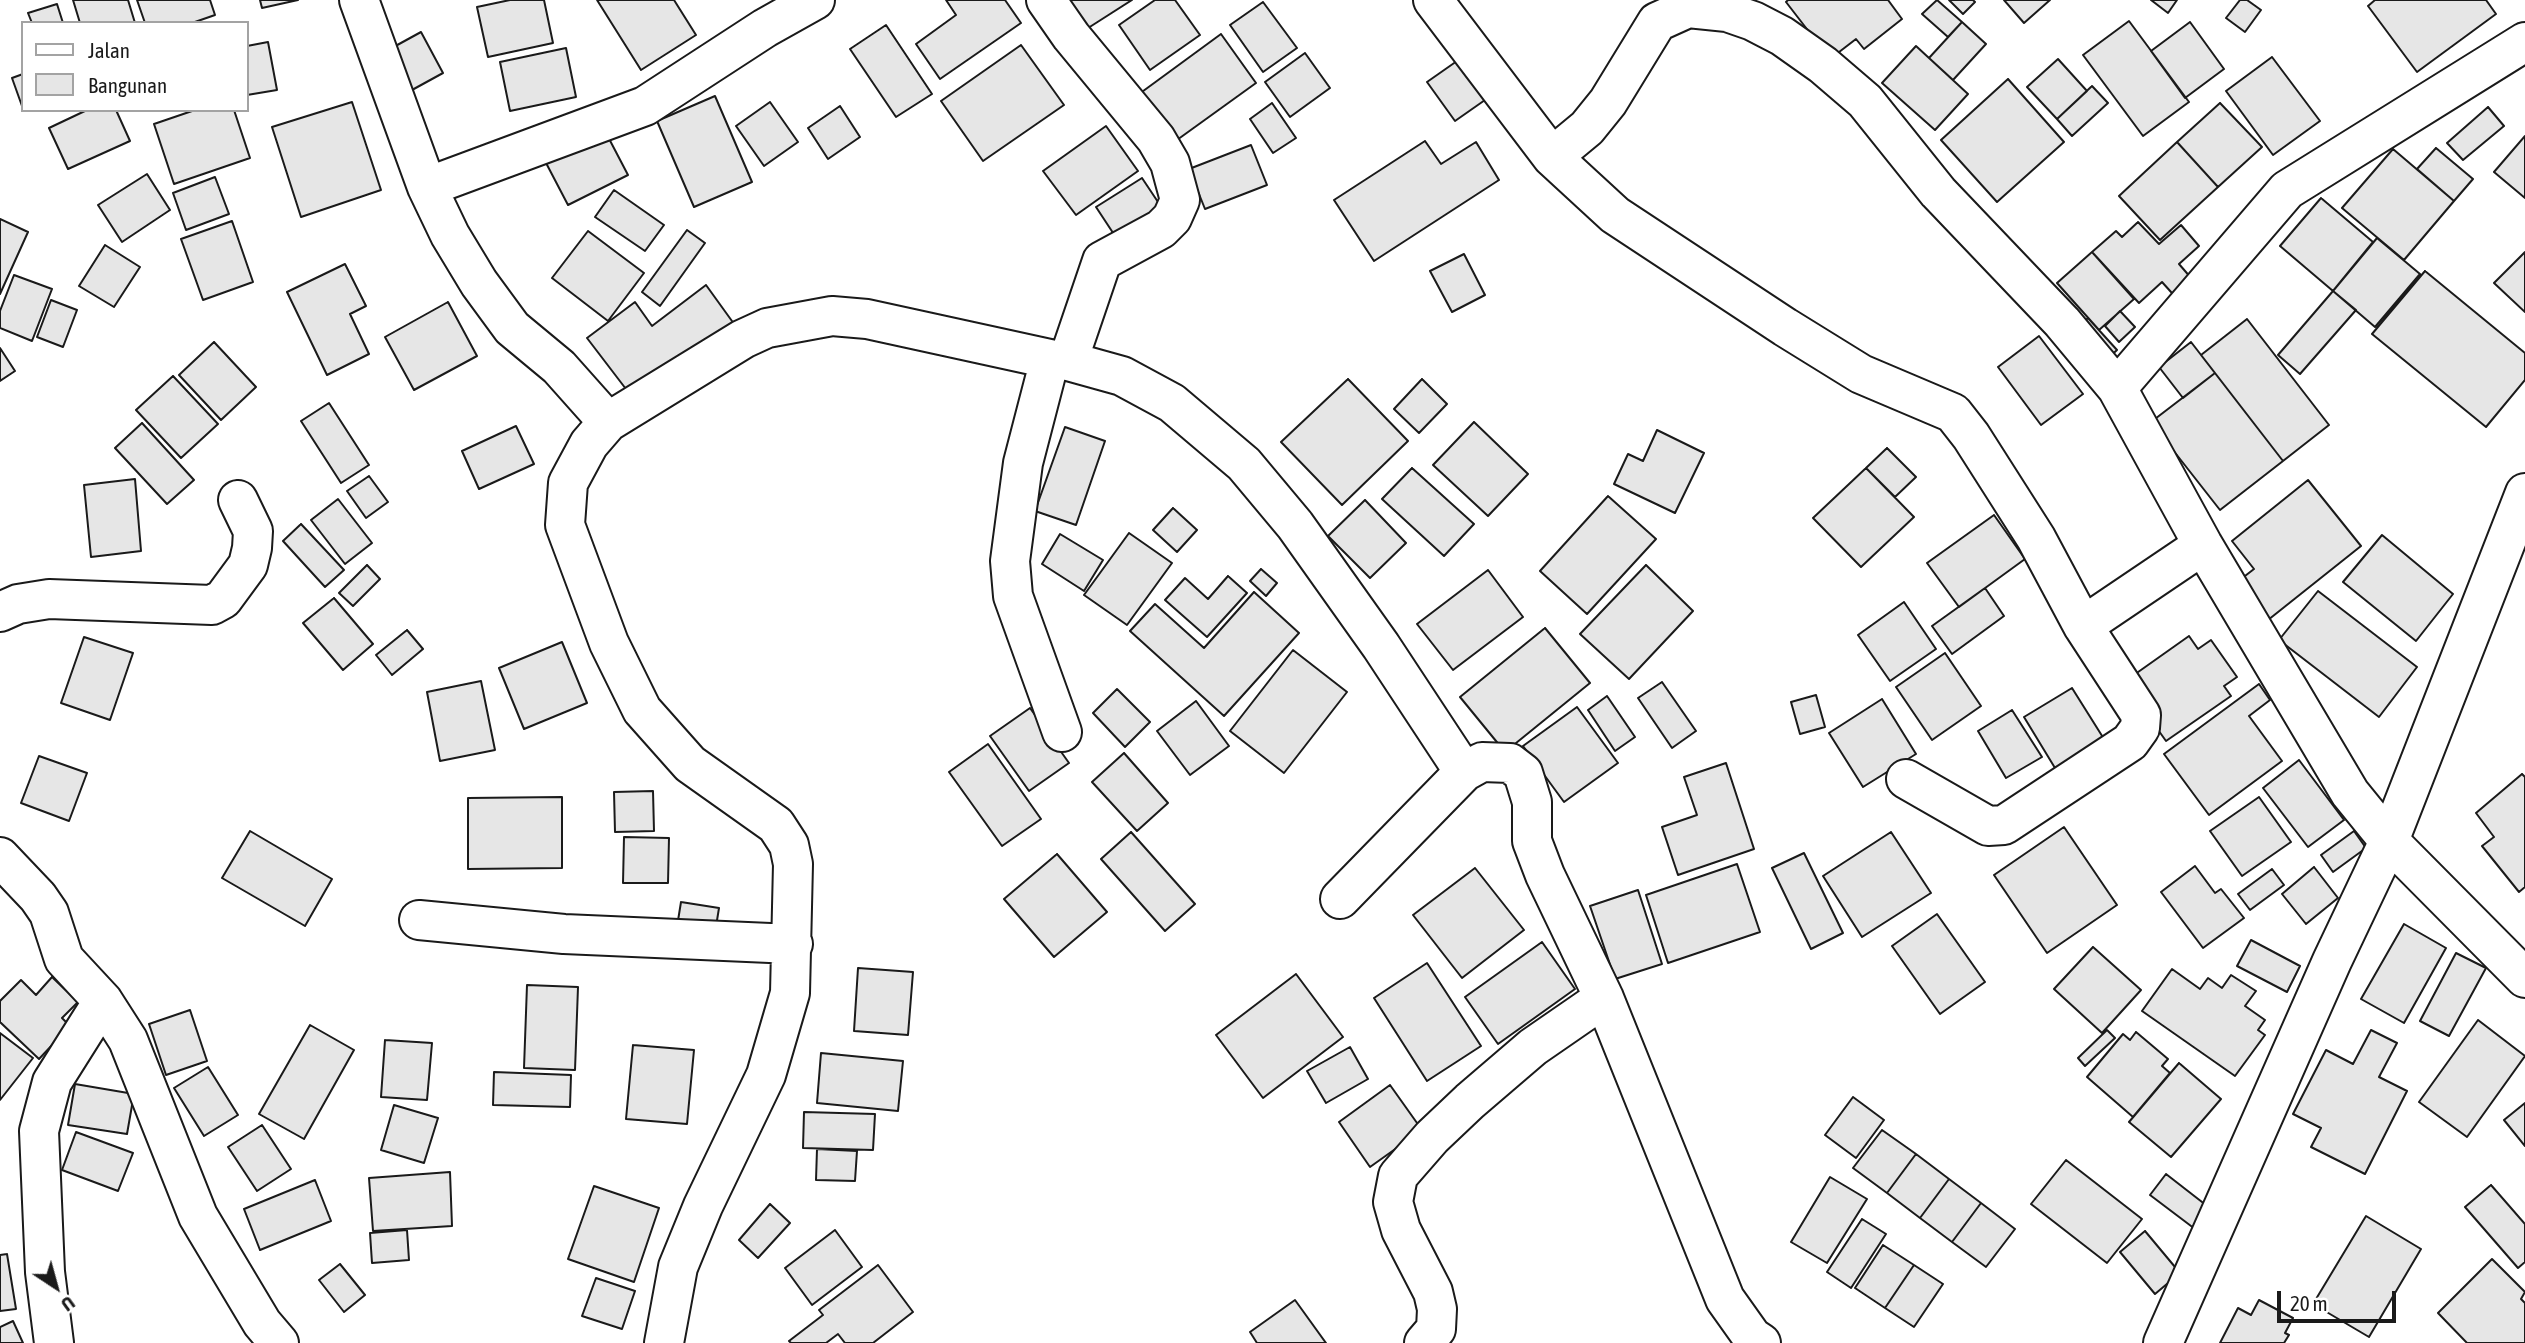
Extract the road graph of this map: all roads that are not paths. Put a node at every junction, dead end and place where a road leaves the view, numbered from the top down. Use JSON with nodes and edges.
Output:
{"nodes":[{"id":1,"x":359,"y":0,"type":"edge"},
{"id":2,"x":814,"y":0,"type":"edge"},
{"id":3,"x":1046,"y":0,"type":"edge"},
{"id":4,"x":1433,"y":0,"type":"edge"},
{"id":5,"x":2525,"y":42,"type":"edge"},
{"id":6,"x":1552,"y":157,"type":"junction"},
{"id":7,"x":427,"y":187,"type":"junction"},
{"id":8,"x":1059,"y":360,"type":"junction"},
{"id":9,"x":2117,"y":388,"type":"junction"},
{"id":10,"x":608,"y":422,"type":"junction"},
{"id":11,"x":2525,"y":493,"type":"edge"},
{"id":12,"x":238,"y":500,"type":"dead end"},
{"id":13,"x":2203,"y":545,"type":"junction"},
{"id":14,"x":0,"y":612,"type":"edge"},
{"id":15,"x":2083,"y":625,"type":"junction"},
{"id":16,"x":1062,"y":732,"type":"dead end"},
{"id":17,"x":1464,"y":772,"type":"junction"},
{"id":18,"x":1906,"y":779,"type":"dead end"},
{"id":19,"x":2389,"y":841,"type":"junction"},
{"id":20,"x":0,"y":857,"type":"edge"},
{"id":21,"x":1340,"y":899,"type":"dead end"},
{"id":22,"x":419,"y":920,"type":"dead end"},
{"id":23,"x":793,"y":944,"type":"junction"},
{"id":24,"x":2525,"y":978,"type":"edge"},
{"id":25,"x":1604,"y":998,"type":"junction"},
{"id":26,"x":103,"y":1000,"type":"junction"},
{"id":27,"x":1754,"y":1341,"type":"edge"},
{"id":28,"x":54,"y":1343,"type":"edge"},
{"id":29,"x":279,"y":1343,"type":"edge"},
{"id":30,"x":664,"y":1343,"type":"edge"},
{"id":31,"x":1424,"y":1343,"type":"edge"},
{"id":32,"x":2163,"y":1343,"type":"edge"}],
"edges":[{"from":1,"to":7,"type":"street"},
{"from":2,"to":7,"type":"street"},
{"from":3,"to":8,"type":"street"},
{"from":4,"to":6,"type":"street"},
{"from":5,"to":9,"type":"street"},
{"from":6,"to":9,"type":"street"},
{"from":6,"to":15,"type":"street"},
{"from":7,"to":10,"type":"street"},
{"from":8,"to":10,"type":"street"},
{"from":8,"to":16,"type":"street"},
{"from":8,"to":17,"type":"street"},
{"from":9,"to":13,"type":"street"},
{"from":10,"to":23,"type":"street"},
{"from":11,"to":19,"type":"street"},
{"from":12,"to":14,"type":"street"},
{"from":13,"to":15,"type":"street"},
{"from":13,"to":19,"type":"street"},
{"from":15,"to":18,"type":"street"},
{"from":17,"to":21,"type":"street"},
{"from":17,"to":25,"type":"street"},
{"from":19,"to":24,"type":"street"},
{"from":19,"to":32,"type":"street"},
{"from":20,"to":26,"type":"street"},
{"from":22,"to":23,"type":"street"},
{"from":23,"to":30,"type":"street"},
{"from":25,"to":27,"type":"street"},
{"from":25,"to":31,"type":"street"},
{"from":26,"to":28,"type":"street"},
{"from":26,"to":29,"type":"street"}]}
